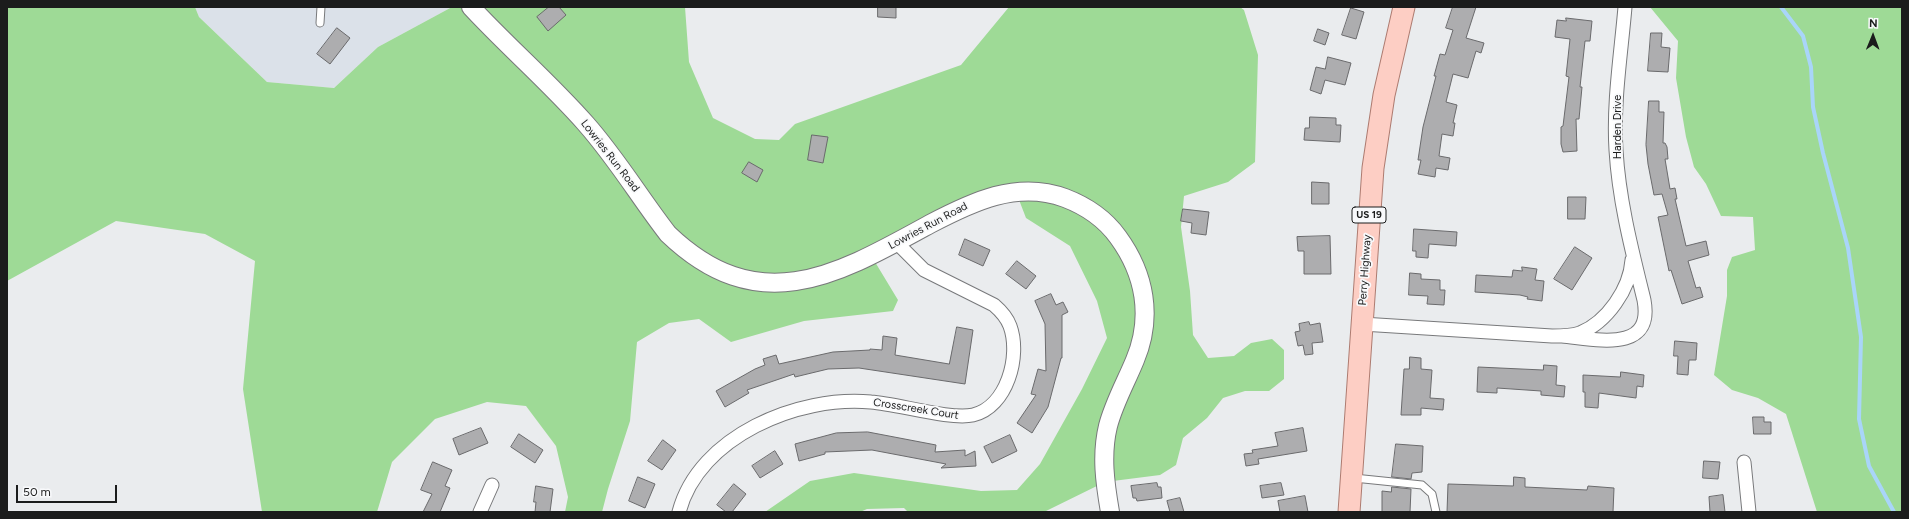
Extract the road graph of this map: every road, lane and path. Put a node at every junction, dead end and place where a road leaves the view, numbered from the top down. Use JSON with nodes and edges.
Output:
{"nodes":[{"id":1,"x":321,"y":7,"type":"edge"},
{"id":2,"x":471,"y":7,"type":"edge"},
{"id":3,"x":1404,"y":7,"type":"edge"},
{"id":4,"x":1626,"y":7,"type":"edge"},
{"id":5,"x":320,"y":23,"type":"dead end"},
{"id":6,"x":897,"y":242,"type":"junction"},
{"id":7,"x":1631,"y":246,"type":"junction"},
{"id":8,"x":1362,"y":324,"type":"junction"},
{"id":9,"x":1562,"y":336,"type":"junction"},
{"id":10,"x":1744,"y":462,"type":"dead end"},
{"id":11,"x":1352,"y":477,"type":"junction"},
{"id":12,"x":492,"y":485,"type":"dead end"},
{"id":13,"x":480,"y":512,"type":"edge"},
{"id":14,"x":679,"y":512,"type":"edge"},
{"id":15,"x":1110,"y":512,"type":"edge"},
{"id":16,"x":1349,"y":512,"type":"edge"},
{"id":17,"x":1436,"y":512,"type":"edge"},
{"id":18,"x":1749,"y":512,"type":"edge"}],
"edges":[{"from":1,"to":5,"type":"lane"},
{"from":2,"to":6,"type":"street","name":"Lowries Run Road"},
{"from":3,"to":8,"type":"main road","name":"Perry Highway","number":"US 19"},
{"from":4,"to":7,"type":"street","name":"Harden Drive"},
{"from":6,"to":14,"type":"street","name":"Crosscreek Court"},
{"from":6,"to":15,"type":"street","name":"Lowries Run Road"},
{"from":7,"to":9,"type":"street","name":"Harden Drive"},
{"from":7,"to":9,"type":"street","name":"Harden Drive"},
{"from":8,"to":9,"type":"street","name":"Harden Drive"},
{"from":8,"to":11,"type":"main road","name":"Perry Highway","number":"US 19"},
{"from":10,"to":18,"type":"street"},
{"from":11,"to":16,"type":"main road","name":"Perry Highway","number":"US 19"},
{"from":11,"to":17,"type":"lane"},
{"from":12,"to":13,"type":"street"}]}
